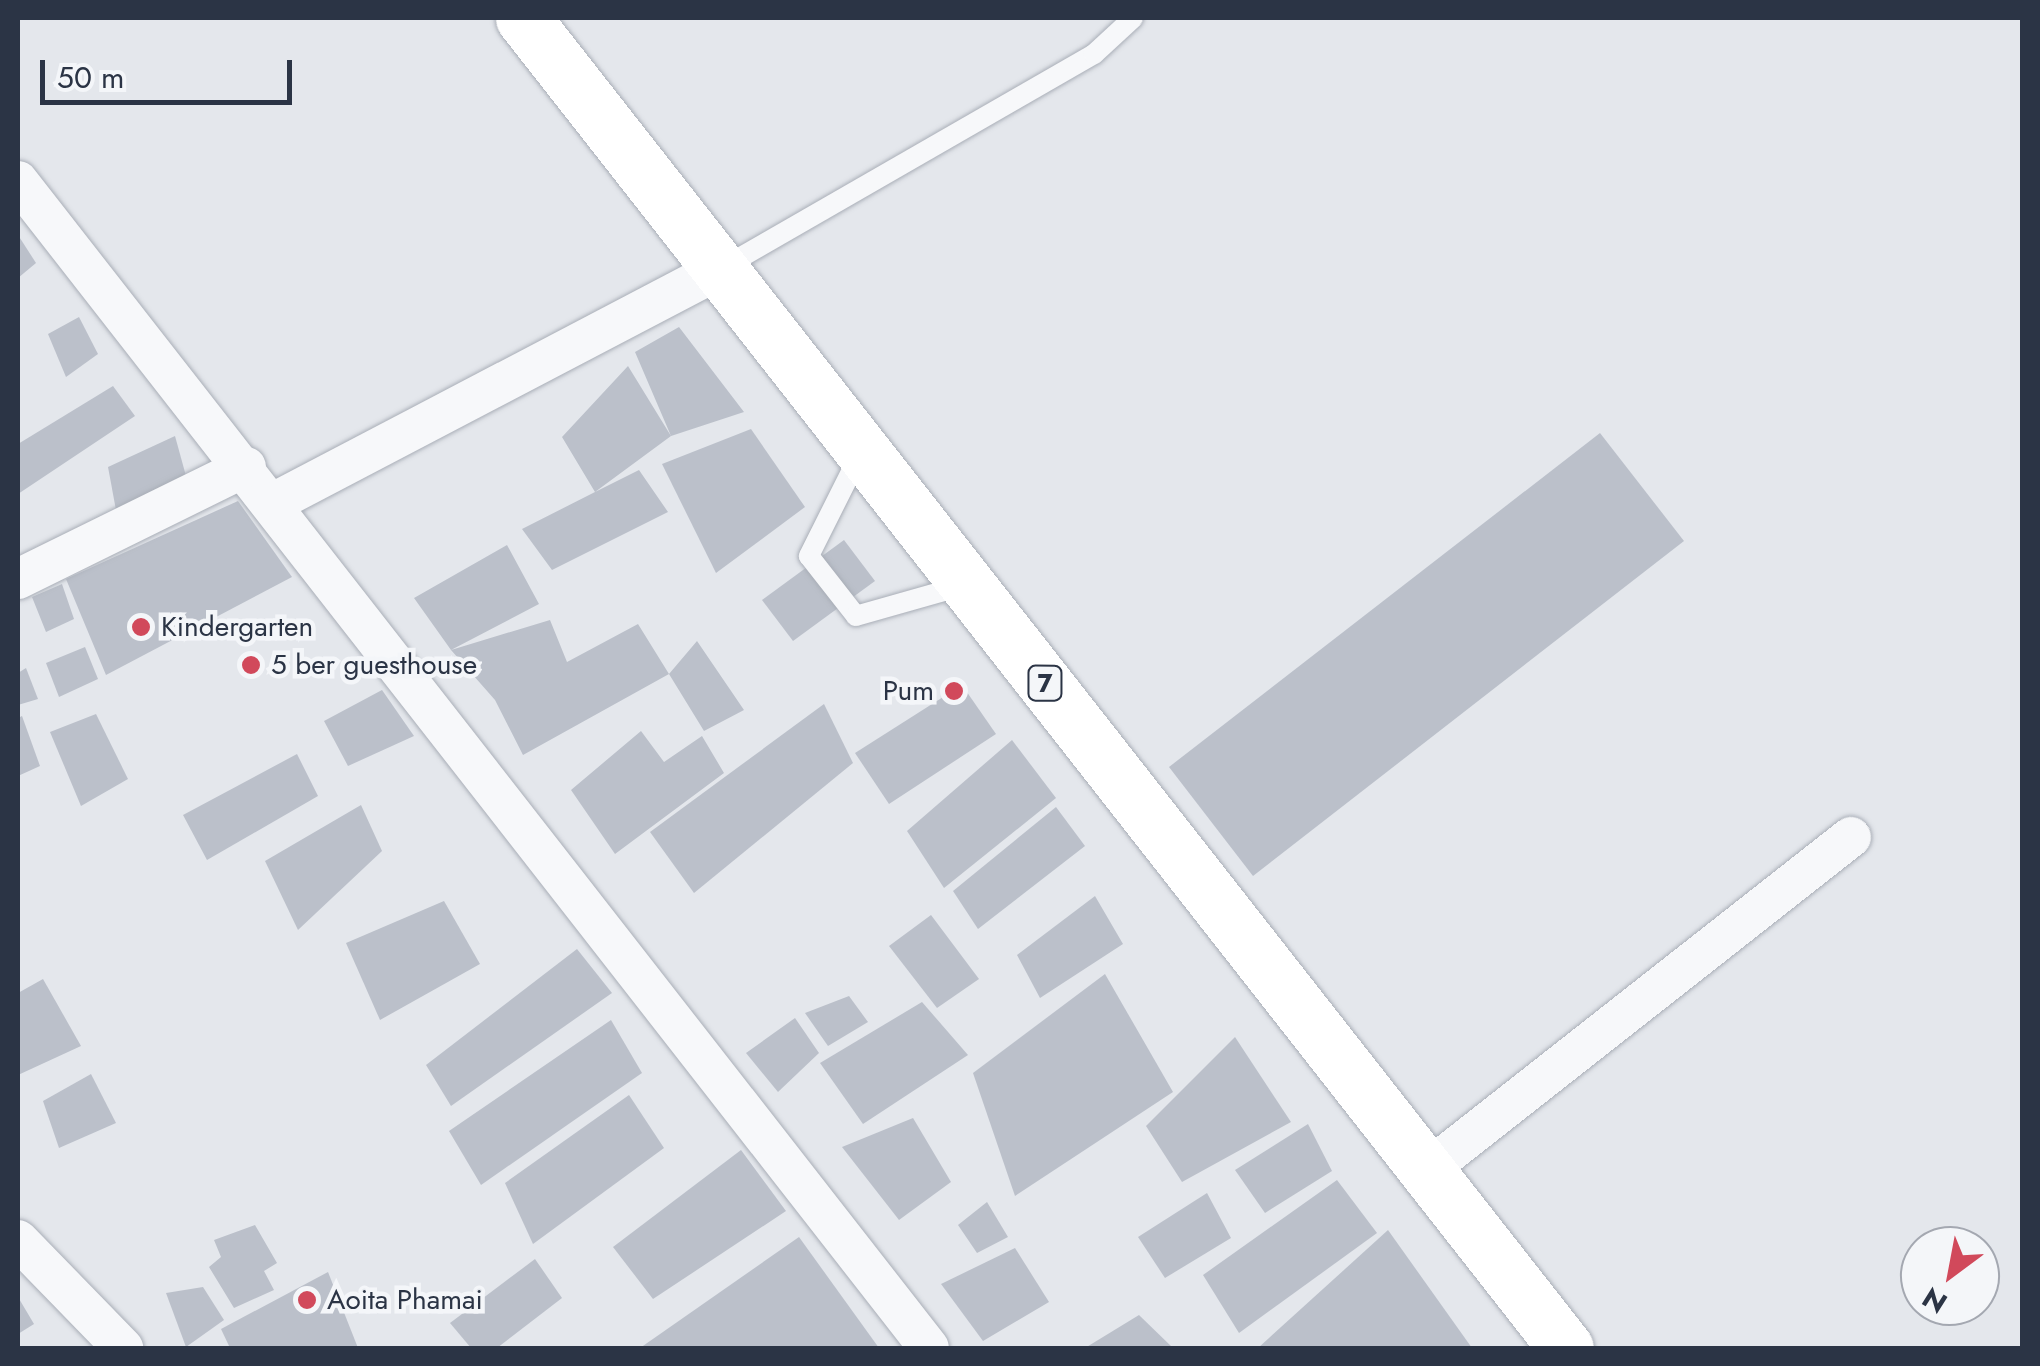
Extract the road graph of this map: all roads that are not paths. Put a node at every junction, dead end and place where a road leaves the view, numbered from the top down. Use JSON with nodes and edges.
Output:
{"nodes":[{"id":1,"x":523,"y":18,"type":"edge"},
{"id":2,"x":1132,"y":18,"type":"edge"},
{"id":3,"x":18,"y":180,"type":"edge"},
{"id":4,"x":720,"y":270,"type":"junction"},
{"id":5,"x":862,"y":451,"type":"junction"},
{"id":6,"x":246,"y":468,"type":"junction"},
{"id":7,"x":273,"y":502,"type":"junction"},
{"id":8,"x":18,"y":579,"type":"edge"},
{"id":9,"x":967,"y":584,"type":"junction"},
{"id":10,"x":1851,"y":837,"type":"dead end"},
{"id":11,"x":1427,"y":1170,"type":"junction"},
{"id":12,"x":18,"y":1240,"type":"edge"},
{"id":13,"x":124,"y":1348,"type":"edge"},
{"id":14,"x":929,"y":1348,"type":"edge"},
{"id":15,"x":1566,"y":1348,"type":"edge"}],
"edges":[{"from":1,"to":4,"type":"highway","number":"7"},
{"from":2,"to":4,"type":"lane"},
{"from":3,"to":6,"type":"street"},
{"from":4,"to":5,"type":"highway","number":"7"},
{"from":4,"to":7,"type":"street"},
{"from":5,"to":9,"type":"highway","number":"7"},
{"from":5,"to":9,"type":"lane"},
{"from":6,"to":7,"type":"street"},
{"from":6,"to":8,"type":"street"},
{"from":7,"to":14,"type":"street"},
{"from":9,"to":11,"type":"highway","number":"7"},
{"from":10,"to":11,"type":"street"},
{"from":11,"to":15,"type":"highway","number":"7"},
{"from":12,"to":13,"type":"street"}]}
